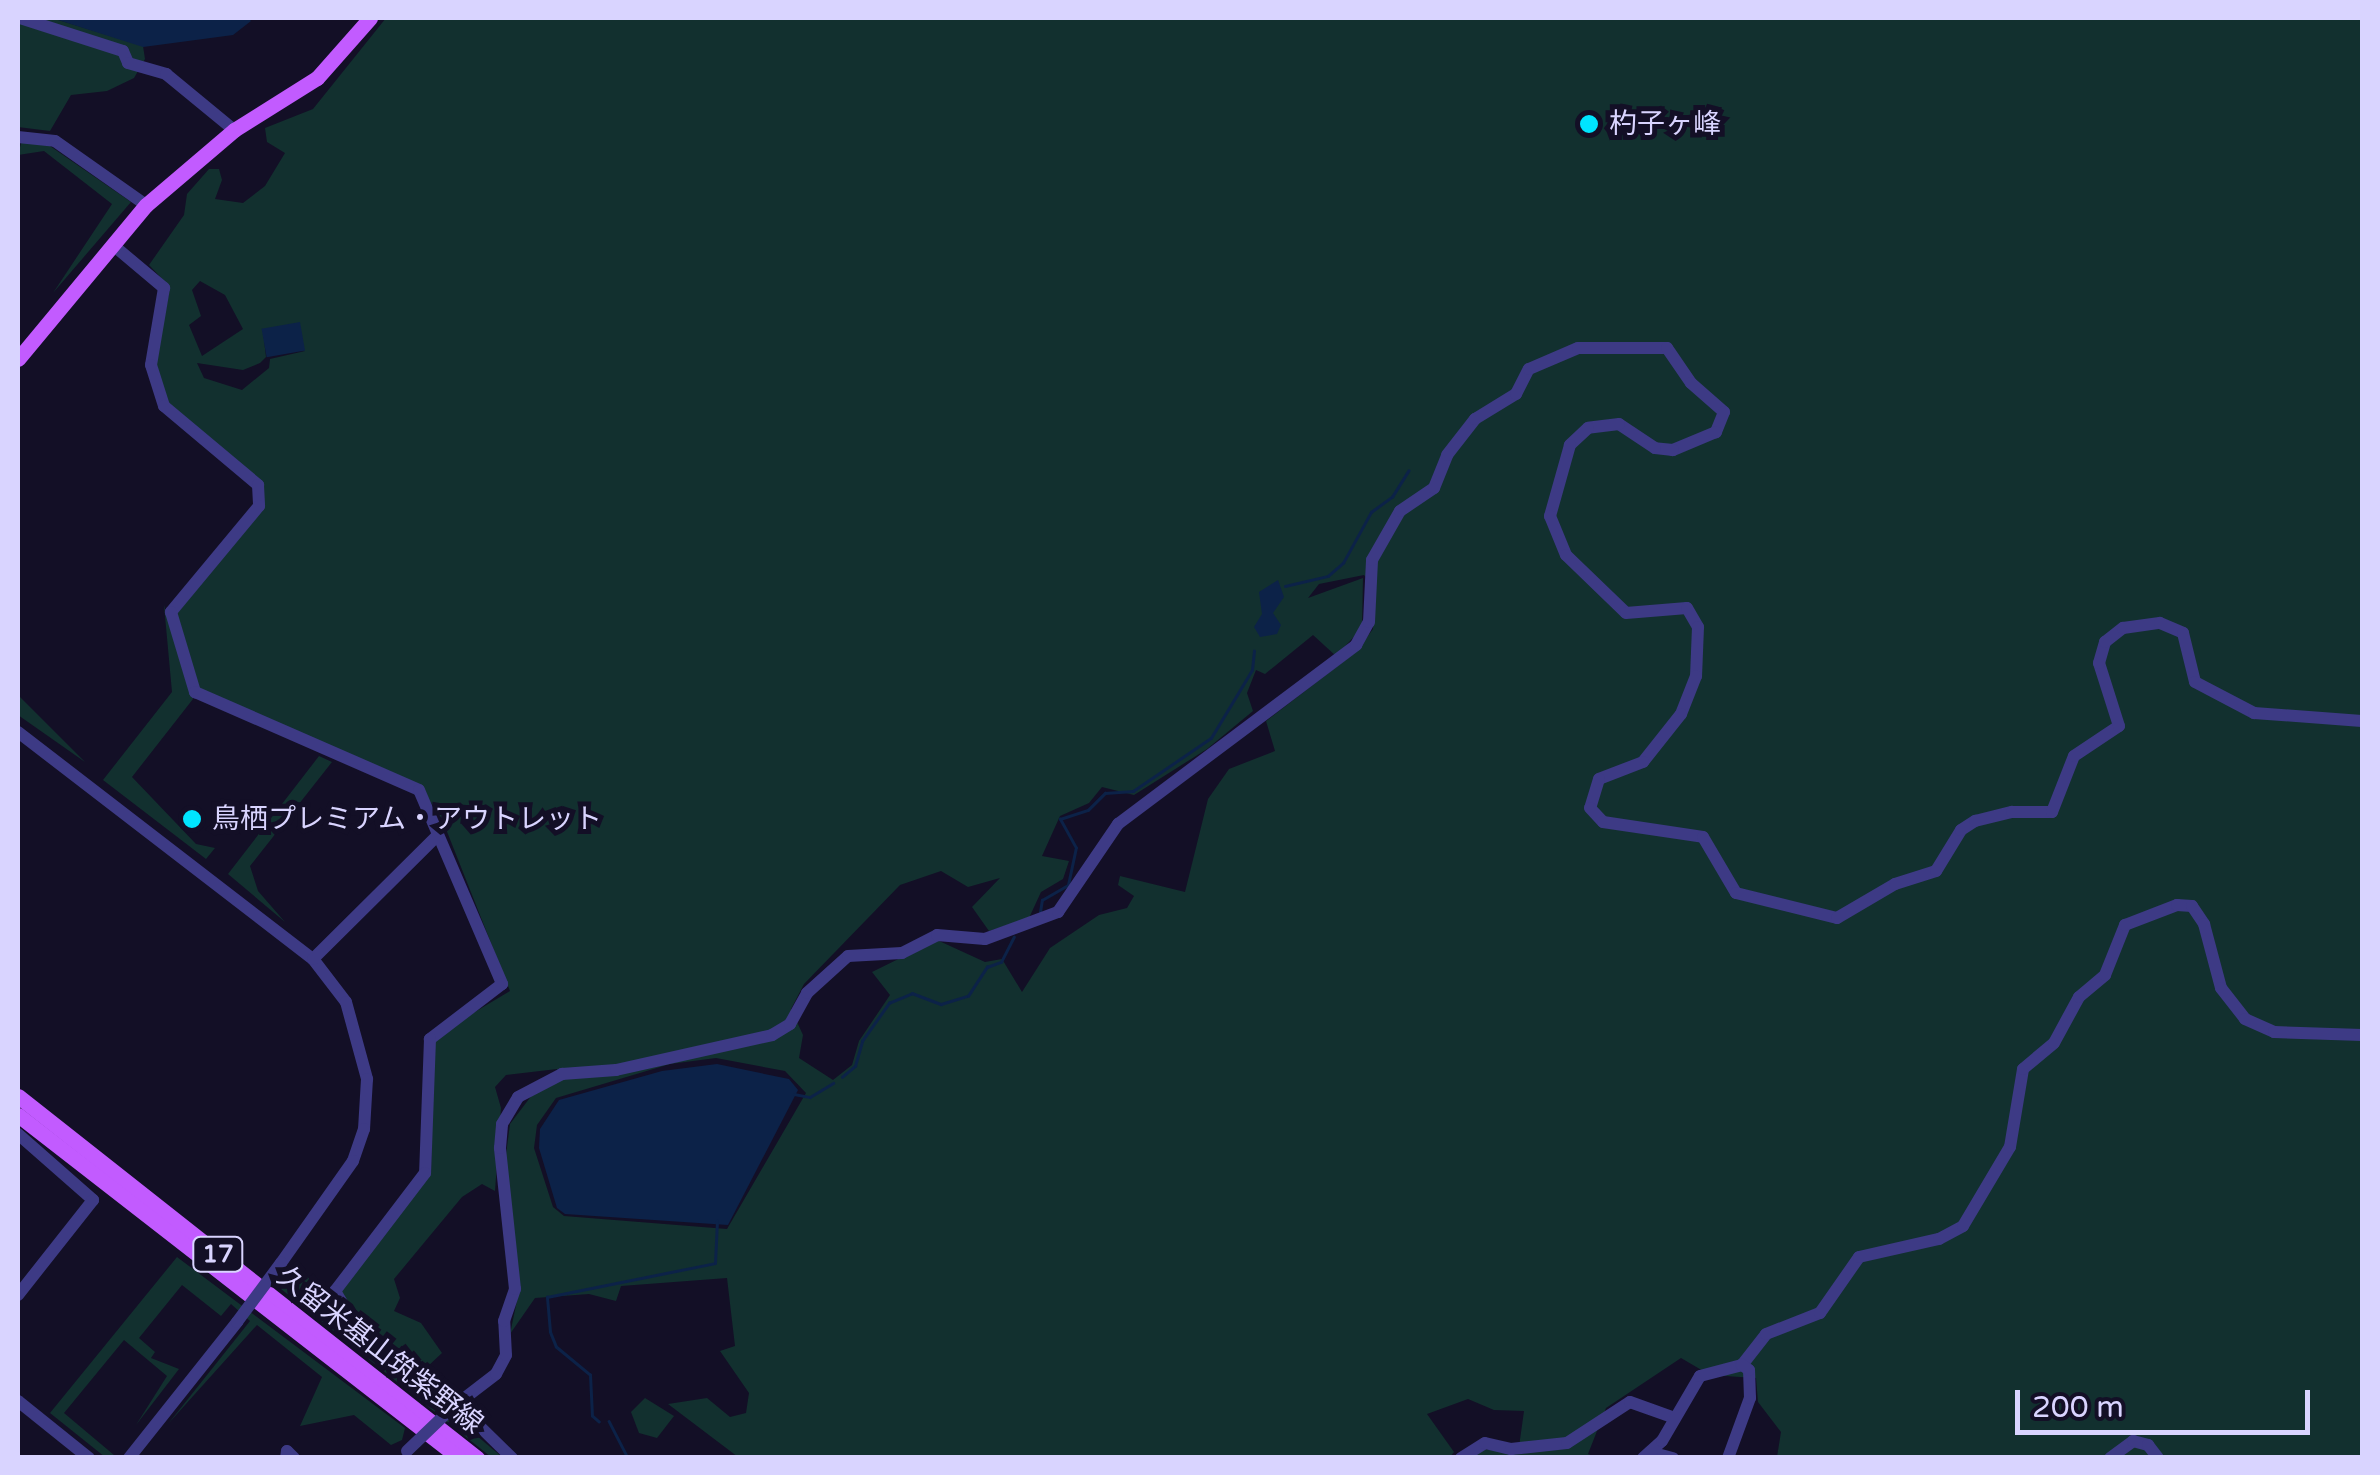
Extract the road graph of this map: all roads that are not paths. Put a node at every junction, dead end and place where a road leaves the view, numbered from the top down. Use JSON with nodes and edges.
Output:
{"nodes":[{"id":1,"x":20,"y":18,"type":"edge"},
{"id":2,"x":370,"y":18,"type":"edge"},
{"id":3,"x":234,"y":130,"type":"junction"},
{"id":4,"x":18,"y":137,"type":"edge"},
{"id":5,"x":146,"y":205,"type":"junction"},
{"id":6,"x":113,"y":245,"type":"junction"},
{"id":7,"x":18,"y":359,"type":"edge"},
{"id":8,"x":2362,"y":721,"type":"edge"},
{"id":9,"x":18,"y":732,"type":"edge"},
{"id":10,"x":437,"y":836,"type":"junction"},
{"id":11,"x":313,"y":959,"type":"junction"},
{"id":12,"x":2362,"y":1035,"type":"edge"},
{"id":13,"x":18,"y":1096,"type":"edge"},
{"id":14,"x":18,"y":1115,"type":"edge"},
{"id":15,"x":18,"y":1134,"type":"edge"},
{"id":16,"x":18,"y":1294,"type":"edge"},
{"id":17,"x":1742,"y":1366,"type":"junction"},
{"id":18,"x":18,"y":1401,"type":"edge"},
{"id":19,"x":453,"y":1407,"type":"junction"},
{"id":20,"x":1672,"y":1417,"type":"junction"},
{"id":21,"x":405,"y":1454,"type":"edge"},
{"id":22,"x":1646,"y":1455,"type":"edge"},
{"id":23,"x":88,"y":1458,"type":"edge"},
{"id":24,"x":128,"y":1458,"type":"edge"},
{"id":25,"x":286,"y":1458,"type":"edge"},
{"id":26,"x":294,"y":1458,"type":"edge"},
{"id":27,"x":459,"y":1458,"type":"edge"},
{"id":28,"x":477,"y":1458,"type":"edge"},
{"id":29,"x":512,"y":1458,"type":"edge"},
{"id":30,"x":1462,"y":1458,"type":"edge"},
{"id":31,"x":1672,"y":1458,"type":"edge"},
{"id":32,"x":1728,"y":1458,"type":"edge"},
{"id":33,"x":2110,"y":1458,"type":"edge"},
{"id":34,"x":2158,"y":1458,"type":"edge"}],
"edges":[{"from":1,"to":3,"type":"street"},
{"from":2,"to":3,"type":"main road"},
{"from":3,"to":5,"type":"main road"},
{"from":4,"to":5,"type":"street"},
{"from":5,"to":6,"type":"main road"},
{"from":6,"to":7,"type":"main road"},
{"from":6,"to":10,"type":"street"},
{"from":8,"to":19,"type":"street"},
{"from":9,"to":11,"type":"street"},
{"from":10,"to":11,"type":"street"},
{"from":10,"to":19,"type":"street"},
{"from":11,"to":24,"type":"street","bridge":true},
{"from":12,"to":17,"type":"street"},
{"from":13,"to":28,"type":"main road","name":"久留米基山筑紫野線","number":"17"},
{"from":14,"to":27,"type":"main road","number":"17"},
{"from":15,"to":16,"type":"street"},
{"from":17,"to":20,"type":"street"},
{"from":17,"to":32,"type":"street"},
{"from":18,"to":23,"type":"street"},
{"from":19,"to":21,"type":"street","bridge":true},
{"from":19,"to":29,"type":"street"},
{"from":20,"to":22,"type":"street"},
{"from":20,"to":30,"type":"street"},
{"from":22,"to":31,"type":"street"},
{"from":25,"to":26,"type":"street"},
{"from":33,"to":34,"type":"street"}]}
